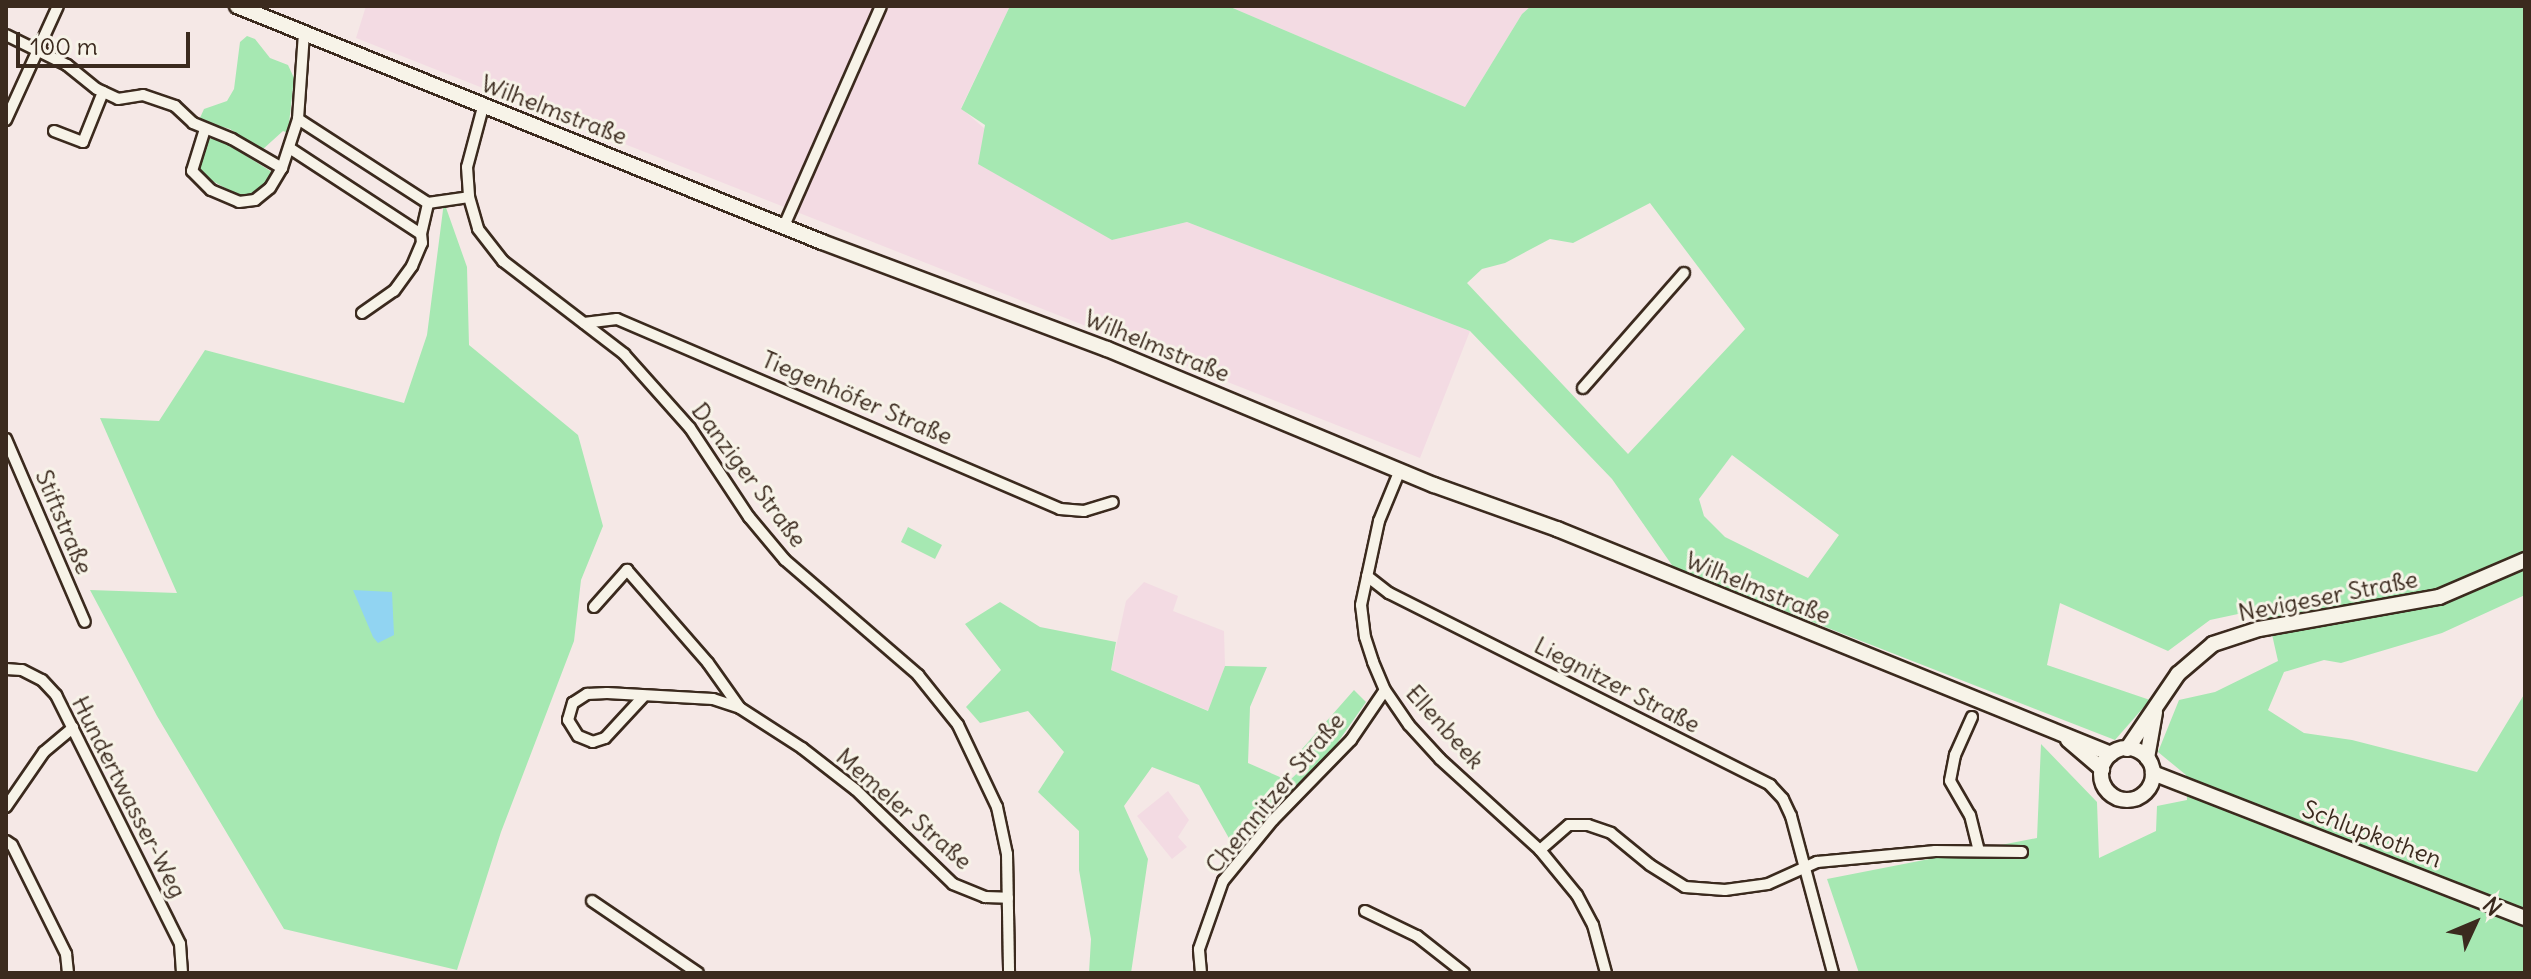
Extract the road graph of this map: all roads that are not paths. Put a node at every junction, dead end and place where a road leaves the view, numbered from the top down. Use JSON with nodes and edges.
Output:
{"nodes":[{"id":1,"x":58,"y":6,"type":"edge"},
{"id":2,"x":237,"y":6,"type":"edge"},
{"id":3,"x":881,"y":6,"type":"edge"},
{"id":4,"x":304,"y":34,"type":"junction"},
{"id":5,"x":6,"y":35,"type":"edge"},
{"id":6,"x":39,"y":51,"type":"junction"},
{"id":7,"x":103,"y":92,"type":"junction"},
{"id":8,"x":483,"y":107,"type":"junction"},
{"id":9,"x":298,"y":119,"type":"junction"},
{"id":10,"x":6,"y":120,"type":"edge"},
{"id":11,"x":205,"y":129,"type":"junction"},
{"id":12,"x":54,"y":131,"type":"dead end"},
{"id":13,"x":291,"y":149,"type":"junction"},
{"id":14,"x":282,"y":168,"type":"junction"},
{"id":15,"x":469,"y":197,"type":"junction"},
{"id":16,"x":428,"y":203,"type":"junction"},
{"id":17,"x":784,"y":226,"type":"junction"},
{"id":18,"x":421,"y":234,"type":"junction"},
{"id":19,"x":1684,"y":273,"type":"dead end"},
{"id":20,"x":362,"y":313,"type":"dead end"},
{"id":21,"x":584,"y":323,"type":"junction"},
{"id":22,"x":1583,"y":388,"type":"dead end"},
{"id":23,"x":6,"y":439,"type":"edge"},
{"id":24,"x":1400,"y":470,"type":"junction"},
{"id":25,"x":1113,"y":502,"type":"dead end"},
{"id":26,"x":2525,"y":560,"type":"edge"},
{"id":27,"x":1367,"y":576,"type":"junction"},
{"id":28,"x":594,"y":607,"type":"dead end"},
{"id":29,"x":85,"y":622,"type":"dead end"},
{"id":30,"x":6,"y":669,"type":"edge"},
{"id":31,"x":1385,"y":690,"type":"junction"},
{"id":32,"x":643,"y":697,"type":"junction"},
{"id":33,"x":740,"y":708,"type":"junction"},
{"id":34,"x":1972,"y":717,"type":"dead end"},
{"id":35,"x":2151,"y":717,"type":"junction"},
{"id":36,"x":73,"y":728,"type":"junction"},
{"id":37,"x":2059,"y":732,"type":"junction"},
{"id":38,"x":2129,"y":746,"type":"junction"},
{"id":39,"x":2111,"y":754,"type":"junction"},
{"id":40,"x":2147,"y":754,"type":"junction"},
{"id":41,"x":2102,"y":769,"type":"junction"},
{"id":42,"x":2152,"y":780,"type":"junction"},
{"id":43,"x":6,"y":807,"type":"edge"},
{"id":44,"x":6,"y":841,"type":"edge"},
{"id":45,"x":1540,"y":850,"type":"junction"},
{"id":46,"x":1979,"y":850,"type":"junction"},
{"id":47,"x":2022,"y":852,"type":"dead end"},
{"id":48,"x":1804,"y":867,"type":"junction"},
{"id":49,"x":1008,"y":898,"type":"junction"},
{"id":50,"x":592,"y":901,"type":"dead end"},
{"id":51,"x":1365,"y":911,"type":"dead end"},
{"id":52,"x":2525,"y":918,"type":"edge"},
{"id":53,"x":68,"y":973,"type":"edge"},
{"id":54,"x":182,"y":973,"type":"edge"},
{"id":55,"x":698,"y":973,"type":"edge"},
{"id":56,"x":1009,"y":973,"type":"edge"},
{"id":57,"x":1201,"y":973,"type":"edge"},
{"id":58,"x":1464,"y":973,"type":"edge"},
{"id":59,"x":1606,"y":973,"type":"edge"},
{"id":60,"x":1833,"y":973,"type":"edge"}],
"edges":[{"from":1,"to":6,"type":"street"},
{"from":2,"to":4,"type":"main road","name":"Wilhelmstraße"},
{"from":3,"to":17,"type":"street"},
{"from":4,"to":8,"type":"main road","name":"Wilhelmstraße"},
{"from":4,"to":9,"type":"street"},
{"from":5,"to":6,"type":"street"},
{"from":6,"to":7,"type":"street"},
{"from":6,"to":10,"type":"street"},
{"from":7,"to":11,"type":"street"},
{"from":7,"to":12,"type":"street"},
{"from":8,"to":15,"type":"street","name":"Danziger Straße"},
{"from":8,"to":17,"type":"main road","name":"Wilhelmstraße"},
{"from":9,"to":13,"type":"street"},
{"from":9,"to":16,"type":"street"},
{"from":11,"to":14,"type":"street"},
{"from":11,"to":14,"type":"street"},
{"from":13,"to":14,"type":"street"},
{"from":13,"to":18,"type":"street"},
{"from":15,"to":16,"type":"street"},
{"from":15,"to":21,"type":"street","name":"Danziger Straße"},
{"from":16,"to":18,"type":"street"},
{"from":17,"to":24,"type":"main road","name":"Wilhelmstraße"},
{"from":18,"to":20,"type":"street"},
{"from":19,"to":22,"type":"street"},
{"from":21,"to":25,"type":"street","name":"Tiegenhöfer Straße"},
{"from":21,"to":49,"type":"street","name":"Danziger Straße"},
{"from":23,"to":29,"type":"street","name":"Stiftstraße"},
{"from":24,"to":27,"type":"street","name":"Ellenbeek"},
{"from":24,"to":37,"type":"main road","name":"Wilhelmstraße"},
{"from":26,"to":35,"type":"main road","name":"Nevigeser Straße"},
{"from":27,"to":31,"type":"street","name":"Ellenbeek"},
{"from":27,"to":48,"type":"street","name":"Liegnitzer Straße"},
{"from":28,"to":33,"type":"street","name":"Memeler Straße"},
{"from":30,"to":36,"type":"street","name":"Hundertwasser-Weg"},
{"from":31,"to":45,"type":"street","name":"Ellenbeek"},
{"from":31,"to":57,"type":"street","name":"Chemnitzer Straße"},
{"from":32,"to":32,"type":"street","name":"Memeler Straße"},
{"from":32,"to":33,"type":"street","name":"Memeler Straße"},
{"from":33,"to":49,"type":"street","name":"Memeler Straße"},
{"from":34,"to":46,"type":"street"},
{"from":35,"to":38,"type":"main road","name":"Nevigeser Straße"},
{"from":35,"to":40,"type":"main road","name":"Nevigeser Straße"},
{"from":36,"to":43,"type":"street"},
{"from":36,"to":54,"type":"street","name":"Hundertwasser-Weg"},
{"from":37,"to":39,"type":"main road","name":"Wilhelmstraße"},
{"from":37,"to":41,"type":"main road","name":"Wilhelmstraße"},
{"from":38,"to":39,"type":"main road"},
{"from":38,"to":40,"type":"main road"},
{"from":39,"to":41,"type":"main road"},
{"from":40,"to":42,"type":"main road"},
{"from":41,"to":42,"type":"main road"},
{"from":42,"to":52,"type":"main road","name":"Schlupkothen"},
{"from":44,"to":53,"type":"street"},
{"from":45,"to":48,"type":"street"},
{"from":45,"to":59,"type":"street","name":"Ellenbeek"},
{"from":46,"to":47,"type":"street"},
{"from":46,"to":48,"type":"street"},
{"from":48,"to":60,"type":"street","name":"Liegnitzer Straße"},
{"from":49,"to":56,"type":"street","name":"Danziger Straße"},
{"from":50,"to":55,"type":"street"},
{"from":51,"to":58,"type":"street"}]}
